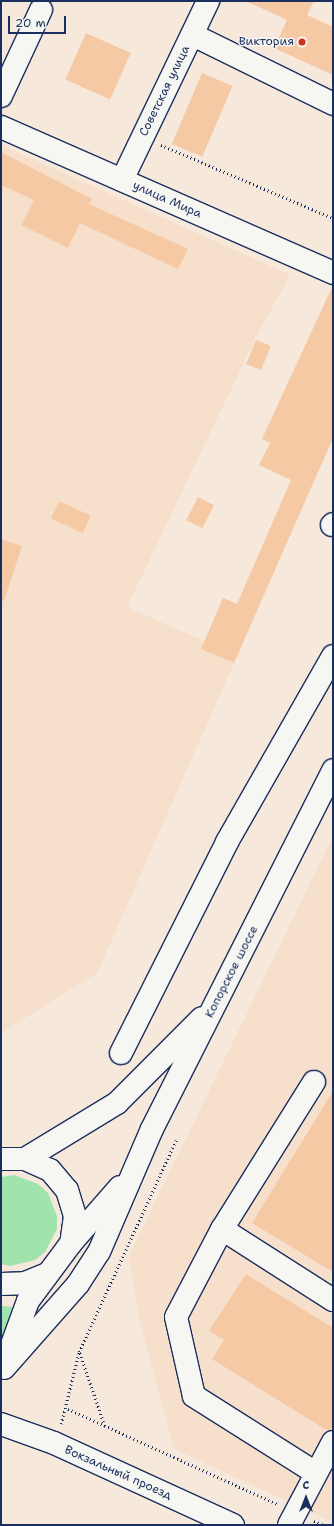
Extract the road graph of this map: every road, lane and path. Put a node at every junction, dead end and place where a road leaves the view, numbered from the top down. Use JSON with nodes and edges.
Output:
{"nodes":[{"id":1,"x":208,"y":1,"type":"edge"},
{"id":2,"x":42,"y":10,"type":"dead end"},
{"id":3,"x":192,"y":35,"type":"junction"},
{"id":4,"x":1,"y":96,"type":"edge"},
{"id":5,"x":333,"y":104,"type":"edge"},
{"id":6,"x":1,"y":127,"type":"edge"},
{"id":7,"x":179,"y":153,"type":"dead end"},
{"id":8,"x":122,"y":180,"type":"junction"},
{"id":9,"x":333,"y":218,"type":"edge"},
{"id":10,"x":331,"y":266,"type":"edge"},
{"id":11,"x":333,"y":656,"type":"edge"},
{"id":12,"x":333,"y":770,"type":"edge"},
{"id":13,"x":217,"y":1003,"type":"junction"},
{"id":14,"x":121,"y":1053,"type":"dead end"},
{"id":15,"x":314,"y":1082,"type":"dead end"},
{"id":16,"x":176,"y":1140,"type":"dead end"},
{"id":17,"x":8,"y":1157,"type":"edge"},
{"id":18,"x":131,"y":1174,"type":"junction"},
{"id":19,"x":222,"y":1229,"type":"junction"},
{"id":20,"x":71,"y":1243,"type":"junction"},
{"id":21,"x":47,"y":1274,"type":"junction"},
{"id":22,"x":1,"y":1284,"type":"edge"},
{"id":23,"x":333,"y":1300,"type":"edge"},
{"id":24,"x":79,"y":1352,"type":"junction"},
{"id":25,"x":3,"y":1374,"type":"edge"},
{"id":26,"x":68,"y":1409,"type":"junction"},
{"id":27,"x":1,"y":1424,"type":"edge"},
{"id":28,"x":105,"y":1426,"type":"junction"},
{"id":29,"x":333,"y":1442,"type":"edge"},
{"id":30,"x":54,"y":1444,"type":"junction"},
{"id":31,"x":314,"y":1472,"type":"junction"},
{"id":32,"x":292,"y":1518,"type":"edge"},
{"id":33,"x":233,"y":1525,"type":"edge"},
{"id":34,"x":324,"y":1525,"type":"edge"}],
"edges":[{"from":1,"to":3,"type":"main road","name":"Советская улица"},
{"from":2,"to":4,"type":"main road"},
{"from":3,"to":5,"type":"main road"},
{"from":3,"to":8,"type":"main road","name":"Советская улица"},
{"from":6,"to":8,"type":"main road","name":"улица Мира"},
{"from":7,"to":9,"type":"path"},
{"from":8,"to":10,"type":"main road","name":"улица Мира"},
{"from":11,"to":14,"type":"main road"},
{"from":12,"to":13,"type":"main road","name":"Копорское шоссе"},
{"from":13,"to":17,"type":"main road"},
{"from":13,"to":18,"type":"main road","name":"Копорское шоссе"},
{"from":15,"to":19,"type":"main road"},
{"from":16,"to":24,"type":"path"},
{"from":17,"to":20,"type":"main road"},
{"from":18,"to":20,"type":"main road"},
{"from":18,"to":25,"type":"main road"},
{"from":19,"to":23,"type":"main road"},
{"from":19,"to":31,"type":"main road"},
{"from":20,"to":21,"type":"main road"},
{"from":21,"to":22,"type":"main road"},
{"from":21,"to":25,"type":"main road"},
{"from":24,"to":26,"type":"path"},
{"from":24,"to":28,"type":"path"},
{"from":26,"to":28,"type":"path"},
{"from":26,"to":30,"type":"path"},
{"from":27,"to":30,"type":"main road","name":"Вокзальный проезд"},
{"from":28,"to":32,"type":"path"},
{"from":29,"to":31,"type":"main road"},
{"from":30,"to":33,"type":"main road","name":"Вокзальный проезд"},
{"from":31,"to":32,"type":"main road"},
{"from":32,"to":34,"type":"path"}]}
